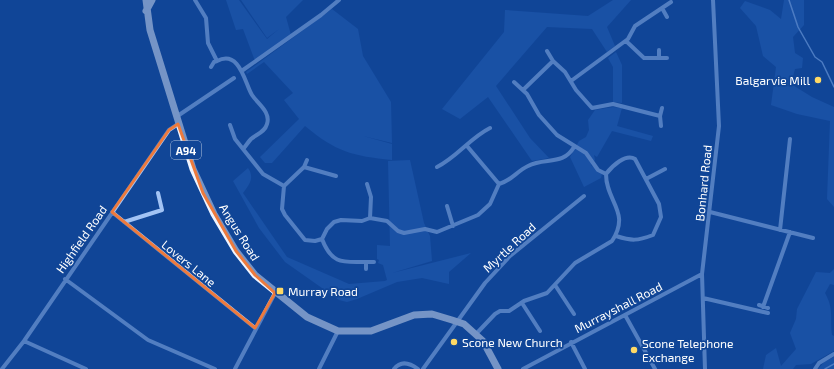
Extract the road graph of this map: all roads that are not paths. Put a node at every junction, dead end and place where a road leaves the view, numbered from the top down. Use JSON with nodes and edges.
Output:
{"nodes":[{"id":1,"x":146,"y":0,"type":"edge"},
{"id":2,"x":152,"y":0,"type":"edge"},
{"id":3,"x":195,"y":0,"type":"edge"},
{"id":4,"x":339,"y":0,"type":"edge"},
{"id":5,"x":713,"y":0,"type":"edge"},
{"id":6,"x":671,"y":2,"type":"dead end"},
{"id":7,"x":662,"y":8,"type":"junction"},
{"id":8,"x":146,"y":11,"type":"junction"},
{"id":9,"x":667,"y":17,"type":"dead end"},
{"id":10,"x":626,"y":41,"type":"junction"},
{"id":11,"x":659,"y":50,"type":"dead end"},
{"id":12,"x":546,"y":51,"type":"dead end"},
{"id":13,"x":659,"y":58,"type":"junction"},
{"id":14,"x":667,"y":58,"type":"dead end"},
{"id":15,"x":217,"y":60,"type":"junction"},
{"id":16,"x":553,"y":61,"type":"junction"},
{"id":17,"x":211,"y":67,"type":"dead end"},
{"id":18,"x":243,"y":70,"type":"junction"},
{"id":19,"x":234,"y":78,"type":"dead end"},
{"id":20,"x":571,"y":81,"type":"junction"},
{"id":21,"x":514,"y":82,"type":"dead end"},
{"id":22,"x":523,"y":90,"type":"junction"},
{"id":23,"x":662,"y":108,"type":"dead end"},
{"id":24,"x":660,"y":116,"type":"junction"},
{"id":25,"x":177,"y":121,"type":"junction"},
{"id":26,"x":230,"y":125,"type":"dead end"},
{"id":27,"x":661,"y":126,"type":"dead end"},
{"id":28,"x":490,"y":128,"type":"dead end"},
{"id":29,"x":790,"y":139,"type":"dead end"},
{"id":30,"x":467,"y":146,"type":"junction"},
{"id":31,"x":574,"y":147,"type":"junction"},
{"id":32,"x":244,"y":149,"type":"junction"},
{"id":33,"x":307,"y":160,"type":"dead end"},
{"id":34,"x":304,"y":167,"type":"junction"},
{"id":35,"x":437,"y":167,"type":"dead end"},
{"id":36,"x":665,"y":169,"type":"dead end"},
{"id":37,"x":606,"y":174,"type":"junction"},
{"id":38,"x":336,"y":176,"type":"dead end"},
{"id":39,"x":646,"y":178,"type":"junction"},
{"id":40,"x":367,"y":184,"type":"dead end"},
{"id":41,"x":499,"y":184,"type":"junction"},
{"id":42,"x":284,"y":186,"type":"junction"},
{"id":43,"x":158,"y":193,"type":"dead end"},
{"id":44,"x":584,"y":196,"type":"dead end"},
{"id":45,"x":447,"y":206,"type":"dead end"},
{"id":46,"x":112,"y":212,"type":"junction"},
{"id":47,"x":710,"y":212,"type":"junction"},
{"id":48,"x":370,"y":218,"type":"junction"},
{"id":49,"x":124,"y":222,"type":"junction"},
{"id":50,"x":453,"y":226,"type":"junction"},
{"id":51,"x":780,"y":230,"type":"junction"},
{"id":52,"x":790,"y":232,"type":"junction"},
{"id":53,"x":616,"y":236,"type":"junction"},
{"id":54,"x":813,"y":238,"type":"dead end"},
{"id":55,"x":322,"y":239,"type":"junction"},
{"id":56,"x":366,"y":262,"type":"junction"},
{"id":57,"x":374,"y":262,"type":"dead end"},
{"id":58,"x":366,"y":269,"type":"dead end"},
{"id":59,"x":702,"y":274,"type":"junction"},
{"id":60,"x":65,"y":280,"type":"junction"},
{"id":61,"x":555,"y":285,"type":"junction"},
{"id":62,"x":275,"y":293,"type":"junction"},
{"id":63,"x":703,"y":298,"type":"junction"},
{"id":64,"x":522,"y":302,"type":"junction"},
{"id":65,"x":763,"y":307,"type":"dead end"},
{"id":66,"x":768,"y":313,"type":"dead end"},
{"id":67,"x":574,"y":314,"type":"dead end"},
{"id":68,"x":625,"y":315,"type":"junction"},
{"id":69,"x":456,"y":321,"type":"junction"},
{"id":70,"x":255,"y":328,"type":"junction"},
{"id":71,"x":338,"y":331,"type":"junction"},
{"id":72,"x":540,"y":331,"type":"dead end"},
{"id":73,"x":476,"y":334,"type":"junction"},
{"id":74,"x":24,"y":341,"type":"junction"},
{"id":75,"x":571,"y":342,"type":"junction"},
{"id":76,"x":834,"y":354,"type":"edge"},
{"id":77,"x":2,"y":369,"type":"edge"},
{"id":78,"x":86,"y":369,"type":"edge"},
{"id":79,"x":215,"y":369,"type":"edge"},
{"id":80,"x":235,"y":369,"type":"edge"},
{"id":81,"x":319,"y":369,"type":"edge"},
{"id":82,"x":394,"y":369,"type":"edge"},
{"id":83,"x":418,"y":369,"type":"edge"},
{"id":84,"x":423,"y":369,"type":"edge"},
{"id":85,"x":498,"y":369,"type":"edge"},
{"id":86,"x":523,"y":369,"type":"edge"},
{"id":87,"x":585,"y":369,"type":"edge"},
{"id":88,"x":655,"y":369,"type":"edge"},
{"id":89,"x":705,"y":369,"type":"edge"},
{"id":90,"x":815,"y":369,"type":"edge"}],
"edges":[{"from":1,"to":8,"type":"main road","name":"Angus Road","number":"A94"},
{"from":2,"to":8,"type":"main road"},
{"from":3,"to":15,"type":"street"},
{"from":4,"to":18,"type":"street"},
{"from":5,"to":47,"type":"street","name":"Bonhard Road"},
{"from":6,"to":7,"type":"street"},
{"from":7,"to":9,"type":"street"},
{"from":7,"to":10,"type":"street"},
{"from":8,"to":25,"type":"main road","name":"Angus Road","number":"A94"},
{"from":10,"to":13,"type":"street"},
{"from":10,"to":20,"type":"street"},
{"from":11,"to":13,"type":"street"},
{"from":12,"to":16,"type":"street"},
{"from":13,"to":14,"type":"street"},
{"from":15,"to":17,"type":"street"},
{"from":15,"to":18,"type":"street"},
{"from":16,"to":20,"type":"street"},
{"from":16,"to":22,"type":"street"},
{"from":18,"to":32,"type":"street"},
{"from":19,"to":25,"type":"street","name":"Highfield Road"},
{"from":20,"to":24,"type":"street"},
{"from":21,"to":22,"type":"street"},
{"from":22,"to":31,"type":"street"},
{"from":23,"to":24,"type":"street"},
{"from":24,"to":27,"type":"street"},
{"from":25,"to":46,"type":"street","name":"Highfield Road"},
{"from":25,"to":62,"type":"main road","name":"Angus Road","number":"A94"},
{"from":26,"to":32,"type":"street"},
{"from":28,"to":30,"type":"street"},
{"from":29,"to":51,"type":"street"},
{"from":30,"to":35,"type":"street"},
{"from":30,"to":41,"type":"street"},
{"from":31,"to":37,"type":"street"},
{"from":31,"to":41,"type":"street"},
{"from":32,"to":42,"type":"street"},
{"from":33,"to":34,"type":"street"},
{"from":34,"to":38,"type":"street"},
{"from":34,"to":42,"type":"street"},
{"from":36,"to":39,"type":"street"},
{"from":37,"to":39,"type":"street"},
{"from":37,"to":53,"type":"street"},
{"from":39,"to":53,"type":"street"},
{"from":40,"to":48,"type":"street"},
{"from":41,"to":50,"type":"street"},
{"from":42,"to":55,"type":"street"},
{"from":43,"to":49,"type":"street"},
{"from":44,"to":69,"type":"street","name":"Myrtle Road"},
{"from":45,"to":50,"type":"street"},
{"from":46,"to":49,"type":"street","name":"Lovers Lane"},
{"from":46,"to":60,"type":"street","name":"Highfield Road"},
{"from":47,"to":51,"type":"street"},
{"from":47,"to":59,"type":"street","name":"Bonhard Road"},
{"from":48,"to":50,"type":"street"},
{"from":48,"to":55,"type":"street"},
{"from":49,"to":70,"type":"street","name":"Lovers Lane"},
{"from":51,"to":52,"type":"street"},
{"from":52,"to":54,"type":"street"},
{"from":52,"to":65,"type":"street"},
{"from":53,"to":61,"type":"street"},
{"from":55,"to":56,"type":"street"},
{"from":56,"to":57,"type":"street"},
{"from":56,"to":58,"type":"street"},
{"from":59,"to":63,"type":"street","name":"Bonhard Road"},
{"from":59,"to":68,"type":"street","name":"Murrayshall Road"},
{"from":60,"to":74,"type":"street","name":"Highfield Road"},
{"from":60,"to":79,"type":"street"},
{"from":61,"to":64,"type":"street"},
{"from":61,"to":67,"type":"street"},
{"from":62,"to":70,"type":"street"},
{"from":62,"to":71,"type":"main road","name":"Angus Road","number":"A94"},
{"from":63,"to":66,"type":"street"},
{"from":63,"to":89,"type":"street","name":"Bonhard Road"},
{"from":64,"to":72,"type":"street"},
{"from":64,"to":73,"type":"street"},
{"from":68,"to":75,"type":"street","name":"Murrayshall Road"},
{"from":68,"to":88,"type":"street"},
{"from":69,"to":71,"type":"main road","name":"Angus Road","number":"A94"},
{"from":69,"to":73,"type":"main road","number":"A94"},
{"from":69,"to":84,"type":"street","name":"Myrtle Road"},
{"from":70,"to":80,"type":"street"},
{"from":71,"to":81,"type":"street"},
{"from":73,"to":85,"type":"main road","number":"A94"},
{"from":74,"to":77,"type":"street","name":"Highfield Road"},
{"from":74,"to":78,"type":"street"},
{"from":75,"to":86,"type":"street","name":"Murrayshall Road"},
{"from":75,"to":87,"type":"street"},
{"from":76,"to":90,"type":"street"},
{"from":82,"to":83,"type":"street"}]}
